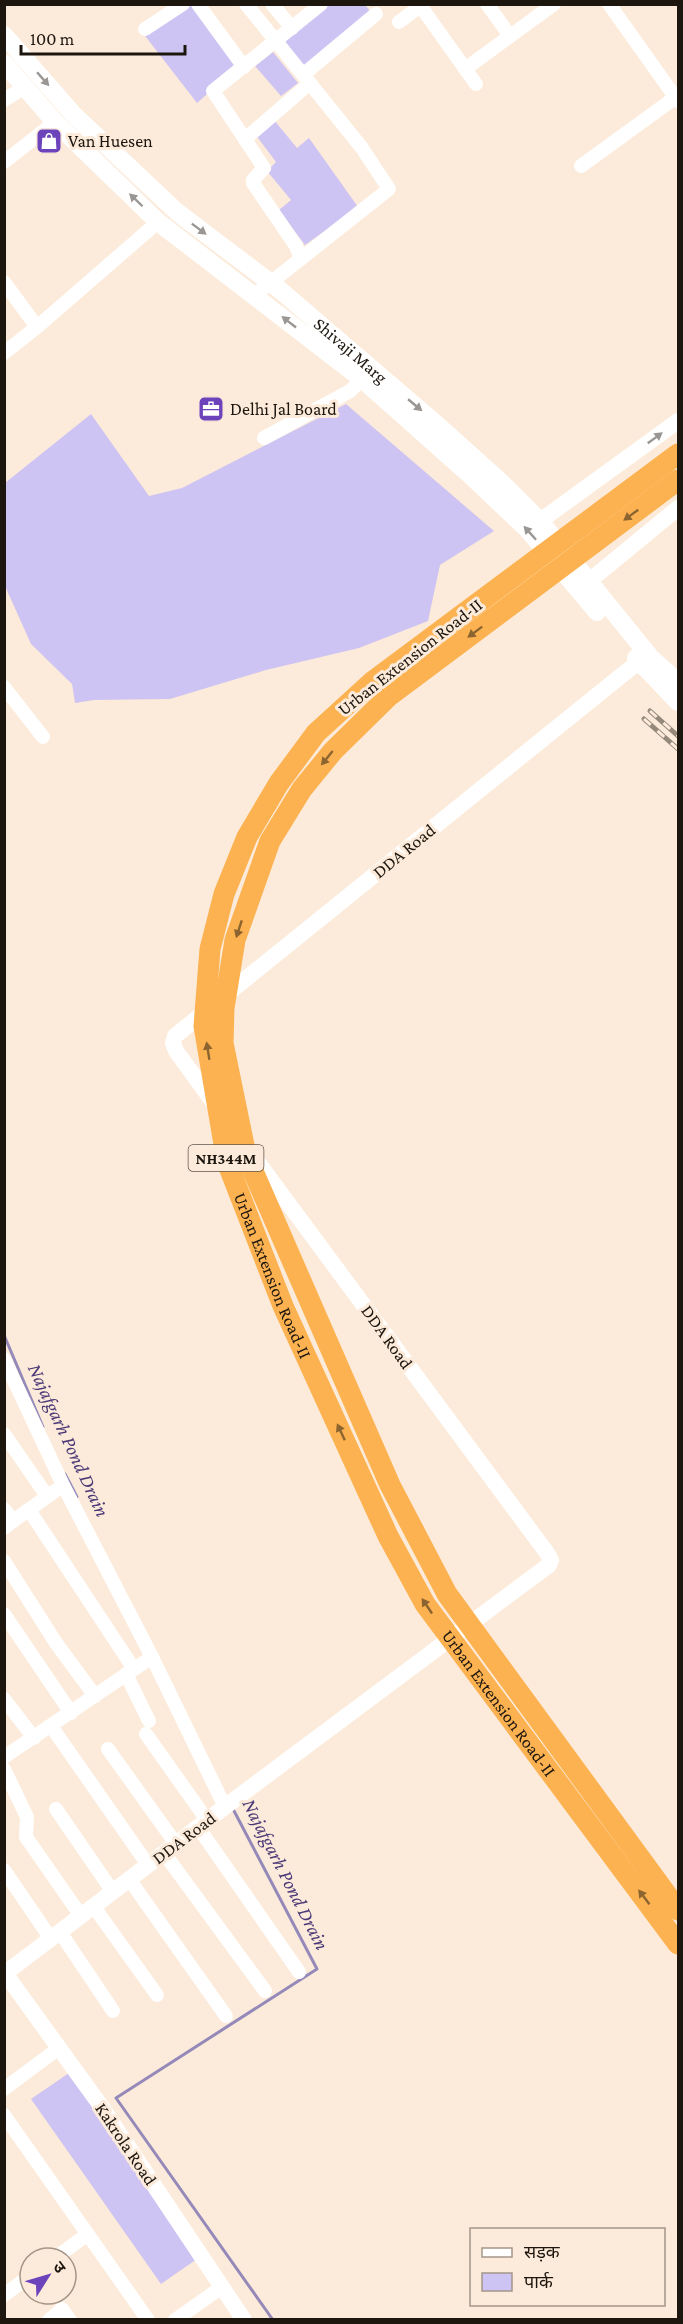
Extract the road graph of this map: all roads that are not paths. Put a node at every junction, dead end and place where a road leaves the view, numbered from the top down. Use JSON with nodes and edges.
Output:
{"nodes":[{"id":1,"x":183,"y":4,"type":"edge"},
{"id":2,"x":198,"y":4,"type":"edge"},
{"id":3,"x":246,"y":4,"type":"edge"},
{"id":4,"x":272,"y":4,"type":"edge"},
{"id":5,"x":487,"y":4,"type":"edge"},
{"id":6,"x":554,"y":4,"type":"edge"},
{"id":7,"x":609,"y":4,"type":"edge"},
{"id":8,"x":420,"y":5,"type":"edge"},
{"id":9,"x":318,"y":6,"type":"edge"},
{"id":10,"x":376,"y":14,"type":"dead end"},
{"id":11,"x":399,"y":22,"type":"dead end"},
{"id":12,"x":292,"y":28,"type":"junction"},
{"id":13,"x":145,"y":29,"type":"dead end"},
{"id":14,"x":4,"y":35,"type":"edge"},
{"id":15,"x":510,"y":36,"type":"junction"},
{"id":16,"x":277,"y":40,"type":"junction"},
{"id":17,"x":4,"y":63,"type":"edge"},
{"id":18,"x":244,"y":67,"type":"junction"},
{"id":19,"x":465,"y":69,"type":"junction"},
{"id":20,"x":307,"y":79,"type":"junction"},
{"id":21,"x":476,"y":84,"type":"dead end"},
{"id":22,"x":25,"y":87,"type":"junction"},
{"id":23,"x":4,"y":99,"type":"edge"},
{"id":24,"x":677,"y":99,"type":"edge"},
{"id":25,"x":55,"y":122,"type":"junction"},
{"id":26,"x":245,"y":139,"type":"junction"},
{"id":27,"x":4,"y":162,"type":"edge"},
{"id":28,"x":582,"y":166,"type":"dead end"},
{"id":29,"x":158,"y":222,"type":"junction"},
{"id":30,"x":300,"y":259,"type":"junction"},
{"id":31,"x":4,"y":282,"type":"edge"},
{"id":32,"x":270,"y":282,"type":"junction"},
{"id":33,"x":255,"y":296,"type":"junction"},
{"id":34,"x":37,"y":327,"type":"junction"},
{"id":35,"x":4,"y":353,"type":"edge"},
{"id":36,"x":362,"y":379,"type":"junction"},
{"id":37,"x":678,"y":421,"type":"edge"},
{"id":38,"x":264,"y":438,"type":"dead end"},
{"id":39,"x":678,"y":454,"type":"edge"},
{"id":40,"x":678,"y":480,"type":"edge"},
{"id":41,"x":678,"y":508,"type":"edge"},
{"id":42,"x":540,"y":521,"type":"junction"},
{"id":43,"x":588,"y":582,"type":"junction"},
{"id":44,"x":637,"y":664,"type":"junction"},
{"id":45,"x":678,"y":682,"type":"edge"},
{"id":46,"x":4,"y":687,"type":"edge"},
{"id":47,"x":678,"y":702,"type":"edge"},
{"id":48,"x":43,"y":737,"type":"dead end"},
{"id":49,"x":4,"y":1359,"type":"edge"},
{"id":50,"x":4,"y":1434,"type":"edge"},
{"id":51,"x":63,"y":1485,"type":"junction"},
{"id":52,"x":47,"y":1496,"type":"junction"},
{"id":53,"x":4,"y":1509,"type":"edge"},
{"id":54,"x":29,"y":1510,"type":"junction"},
{"id":55,"x":9,"y":1525,"type":"edge"},
{"id":56,"x":4,"y":1561,"type":"edge"},
{"id":57,"x":4,"y":1614,"type":"edge"},
{"id":58,"x":152,"y":1657,"type":"junction"},
{"id":59,"x":130,"y":1672,"type":"junction"},
{"id":60,"x":95,"y":1696,"type":"junction"},
{"id":61,"x":4,"y":1699,"type":"edge"},
{"id":62,"x":71,"y":1713,"type":"junction"},
{"id":63,"x":51,"y":1726,"type":"junction"},
{"id":64,"x":34,"y":1738,"type":"junction"},
{"id":65,"x":108,"y":1749,"type":"dead end"},
{"id":66,"x":4,"y":1757,"type":"edge"},
{"id":67,"x":4,"y":1768,"type":"edge"},
{"id":68,"x":230,"y":1803,"type":"junction"},
{"id":69,"x":56,"y":1809,"type":"dead end"},
{"id":70,"x":202,"y":1824,"type":"junction"},
{"id":71,"x":170,"y":1848,"type":"junction"},
{"id":72,"x":148,"y":1865,"type":"junction"},
{"id":73,"x":4,"y":1870,"type":"edge"},
{"id":74,"x":129,"y":1879,"type":"junction"},
{"id":75,"x":113,"y":1892,"type":"junction"},
{"id":76,"x":678,"y":1910,"type":"edge"},
{"id":77,"x":87,"y":1911,"type":"junction"},
{"id":78,"x":55,"y":1936,"type":"junction"},
{"id":79,"x":678,"y":1944,"type":"edge"},
{"id":80,"x":298,"y":1972,"type":"dead end"},
{"id":81,"x":5,"y":1973,"type":"edge"},
{"id":82,"x":266,"y":1991,"type":"dead end"},
{"id":83,"x":157,"y":1995,"type":"dead end"},
{"id":84,"x":113,"y":2011,"type":"dead end"},
{"id":85,"x":226,"y":2016,"type":"dead end"},
{"id":86,"x":59,"y":2048,"type":"junction"},
{"id":87,"x":4,"y":2089,"type":"edge"},
{"id":88,"x":4,"y":2115,"type":"edge"},
{"id":89,"x":88,"y":2234,"type":"junction"},
{"id":90,"x":72,"y":2246,"type":"edge"},
{"id":91,"x":18,"y":2285,"type":"edge"},
{"id":92,"x":222,"y":2287,"type":"junction"},
{"id":93,"x":4,"y":2295,"type":"edge"},
{"id":94,"x":50,"y":2319,"type":"edge"},
{"id":95,"x":70,"y":2319,"type":"edge"},
{"id":96,"x":148,"y":2319,"type":"edge"},
{"id":97,"x":175,"y":2319,"type":"edge"},
{"id":98,"x":244,"y":2319,"type":"edge"}],
"edges":[{"from":1,"to":13,"type":"street"},
{"from":2,"to":18,"type":"street"},
{"from":3,"to":16,"type":"street"},
{"from":4,"to":12,"type":"street"},
{"from":5,"to":15,"type":"street"},
{"from":6,"to":15,"type":"street"},
{"from":7,"to":24,"type":"street"},
{"from":8,"to":11,"type":"street"},
{"from":8,"to":19,"type":"street"},
{"from":9,"to":12,"type":"street"},
{"from":10,"to":20,"type":"street"},
{"from":12,"to":16,"type":"street"},
{"from":14,"to":32,"type":"main road","name":"Shivaji Marg","one_way":true},
{"from":15,"to":19,"type":"street"},
{"from":16,"to":18,"type":"street"},
{"from":16,"to":20,"type":"street"},
{"from":17,"to":22,"type":"main road","name":"Shivaji Marg"},
{"from":18,"to":26,"type":"street"},
{"from":19,"to":21,"type":"street"},
{"from":20,"to":26,"type":"street"},
{"from":20,"to":30,"type":"street"},
{"from":22,"to":23,"type":"street"},
{"from":22,"to":25,"type":"main road","name":"Shivaji Marg"},
{"from":24,"to":28,"type":"street"},
{"from":25,"to":27,"type":"street"},
{"from":29,"to":25,"type":"main road","name":"Shivaji Marg","one_way":true},
{"from":26,"to":30,"type":"street"},
{"from":29,"to":33,"type":"main road","name":"Shivaji Marg"},
{"from":29,"to":34,"type":"street"},
{"from":30,"to":32,"type":"street"},
{"from":31,"to":34,"type":"street"},
{"from":32,"to":33,"type":"street"},
{"from":32,"to":42,"type":"main road","name":"Shivaji Marg","one_way":true},
{"from":36,"to":33,"type":"main road","name":"Shivaji Marg","one_way":true},
{"from":34,"to":35,"type":"street"},
{"from":36,"to":38,"type":"street"},
{"from":44,"to":36,"type":"main road","name":"Shivaji Marg","one_way":true},
{"from":42,"to":37,"type":"street","one_way":true},
{"from":79,"to":39,"type":"highway","name":"Urban Extension Road-II","number":"NH344M","one_way":true},
{"from":40,"to":76,"type":"highway","name":"Urban Extension Road-II","number":"NH344M","one_way":true},
{"from":41,"to":43,"type":"street"},
{"from":42,"to":43,"type":"main road","name":"Shivaji Marg"},
{"from":43,"to":45,"type":"main road","name":"Shivaji Marg"},
{"from":44,"to":47,"type":"main road","name":"Shivaji Marg"},
{"from":44,"to":68,"type":"street","name":"DDA Road"},
{"from":46,"to":48,"type":"street"},
{"from":49,"to":51,"type":"street"},
{"from":50,"to":52,"type":"street"},
{"from":51,"to":52,"type":"street"},
{"from":51,"to":58,"type":"street"},
{"from":52,"to":54,"type":"street"},
{"from":53,"to":55,"type":"street"},
{"from":54,"to":55,"type":"street"},
{"from":54,"to":59,"type":"street"},
{"from":56,"to":60,"type":"street"},
{"from":57,"to":62,"type":"street"},
{"from":58,"to":59,"type":"street"},
{"from":58,"to":68,"type":"street"},
{"from":59,"to":60,"type":"street"},
{"from":59,"to":70,"type":"street"},
{"from":60,"to":62,"type":"street"},
{"from":61,"to":64,"type":"street"},
{"from":62,"to":63,"type":"street"},
{"from":63,"to":64,"type":"street"},
{"from":63,"to":72,"type":"street"},
{"from":64,"to":66,"type":"street"},
{"from":65,"to":71,"type":"street"},
{"from":67,"to":77,"type":"street"},
{"from":68,"to":70,"type":"street","name":"DDA Road"},
{"from":69,"to":75,"type":"street"},
{"from":70,"to":71,"type":"street","name":"DDA Road"},
{"from":70,"to":80,"type":"street"},
{"from":71,"to":72,"type":"street","name":"DDA Road"},
{"from":71,"to":82,"type":"street"},
{"from":72,"to":74,"type":"street","name":"DDA Road"},
{"from":73,"to":78,"type":"street"},
{"from":74,"to":75,"type":"street","name":"DDA Road"},
{"from":74,"to":85,"type":"street"},
{"from":75,"to":77,"type":"street","name":"DDA Road"},
{"from":77,"to":78,"type":"street","name":"DDA Road"},
{"from":77,"to":83,"type":"street"},
{"from":78,"to":81,"type":"street","name":"DDA Road"},
{"from":78,"to":84,"type":"street"},
{"from":81,"to":86,"type":"street","name":"Kakrola Road"},
{"from":86,"to":87,"type":"street"},
{"from":86,"to":92,"type":"street","name":"Kakrola Road"},
{"from":88,"to":89,"type":"street"},
{"from":89,"to":90,"type":"street"},
{"from":89,"to":96,"type":"street"},
{"from":91,"to":93,"type":"street"},
{"from":92,"to":97,"type":"street"},
{"from":92,"to":98,"type":"street","name":"Kakrola Road"},
{"from":94,"to":95,"type":"street"}]}
